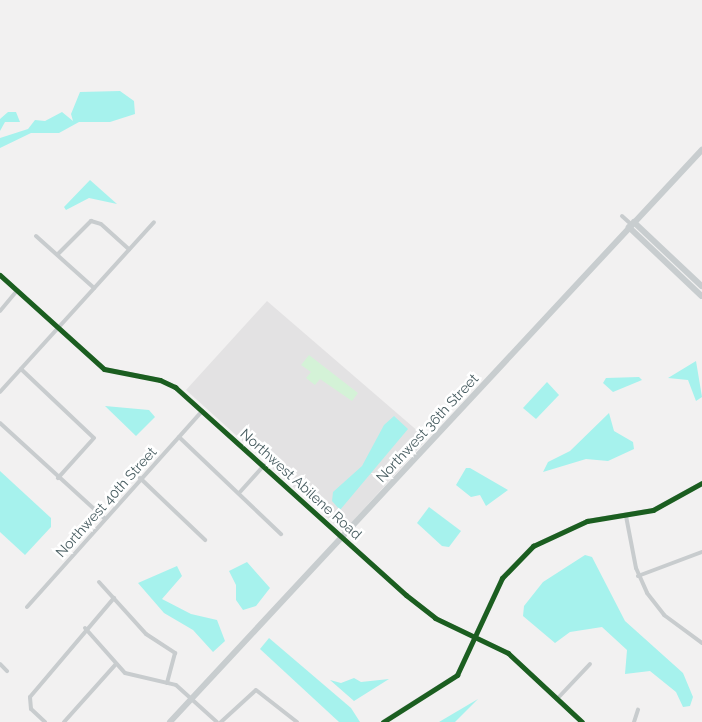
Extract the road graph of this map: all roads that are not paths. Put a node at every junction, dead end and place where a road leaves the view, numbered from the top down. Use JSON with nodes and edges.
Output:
{"nodes":[{"id":1,"x":702,"y":150,"type":"edge"},
{"id":2,"x":622,"y":216,"type":"dead end"},
{"id":3,"x":154,"y":222,"type":"dead end"},
{"id":4,"x":632,"y":225,"type":"junction"},
{"id":5,"x":36,"y":236,"type":"dead end"},
{"id":6,"x":129,"y":249,"type":"junction"},
{"id":7,"x":58,"y":254,"type":"junction"},
{"id":8,"x":0,"y":275,"type":"edge"},
{"id":9,"x":702,"y":286,"type":"edge"},
{"id":10,"x":94,"y":288,"type":"junction"},
{"id":11,"x":17,"y":291,"type":"junction"},
{"id":12,"x":702,"y":296,"type":"edge"},
{"id":13,"x":0,"y":311,"type":"edge"},
{"id":14,"x":58,"y":328,"type":"junction"},
{"id":15,"x":21,"y":369,"type":"junction"},
{"id":16,"x":0,"y":392,"type":"edge"},
{"id":17,"x":202,"y":411,"type":"junction"},
{"id":18,"x":0,"y":423,"type":"edge"},
{"id":19,"x":179,"y":437,"type":"junction"},
{"id":20,"x":264,"y":465,"type":"junction"},
{"id":21,"x":58,"y":478,"type":"junction"},
{"id":22,"x":140,"y":478,"type":"junction"},
{"id":23,"x":702,"y":483,"type":"edge"},
{"id":24,"x":240,"y":492,"type":"junction"},
{"id":25,"x":626,"y":516,"type":"junction"},
{"id":26,"x":104,"y":518,"type":"junction"},
{"id":27,"x":281,"y":534,"type":"dead end"},
{"id":28,"x":344,"y":536,"type":"junction"},
{"id":29,"x":205,"y":540,"type":"dead end"},
{"id":30,"x":702,"y":552,"type":"edge"},
{"id":31,"x":638,"y":576,"type":"junction"},
{"id":32,"x":99,"y":582,"type":"dead end"},
{"id":33,"x":114,"y":598,"type":"junction"},
{"id":34,"x":27,"y":607,"type":"dead end"},
{"id":35,"x":85,"y":628,"type":"junction"},
{"id":36,"x":477,"y":635,"type":"junction"},
{"id":37,"x":702,"y":643,"type":"edge"},
{"id":38,"x":0,"y":664,"type":"edge"},
{"id":39,"x":116,"y":664,"type":"junction"},
{"id":40,"x":590,"y":664,"type":"dead end"},
{"id":41,"x":7,"y":671,"type":"dead end"},
{"id":42,"x":167,"y":683,"type":"junction"},
{"id":43,"x":192,"y":698,"type":"junction"},
{"id":44,"x":557,"y":699,"type":"junction"},
{"id":45,"x":638,"y":710,"type":"dead end"},
{"id":46,"x":44,"y":722,"type":"edge"},
{"id":47,"x":64,"y":722,"type":"edge"},
{"id":48,"x":170,"y":722,"type":"edge"},
{"id":49,"x":218,"y":722,"type":"edge"},
{"id":50,"x":222,"y":722,"type":"edge"},
{"id":51,"x":297,"y":722,"type":"edge"},
{"id":52,"x":383,"y":722,"type":"edge"},
{"id":53,"x":582,"y":722,"type":"edge"},
{"id":54,"x":634,"y":722,"type":"edge"}],
"edges":[{"from":1,"to":4,"type":"main road","name":"Northwest 36th Street"},
{"from":2,"to":4,"type":"street"},
{"from":3,"to":6,"type":"street"},
{"from":4,"to":9,"type":"main road"},
{"from":4,"to":12,"type":"main road"},
{"from":4,"to":28,"type":"main road","name":"Northwest 36th Street"},
{"from":5,"to":7,"type":"street"},
{"from":6,"to":7,"type":"street"},
{"from":6,"to":10,"type":"street"},
{"from":7,"to":10,"type":"street"},
{"from":8,"to":11,"type":"street","name":"Northwest Abilene Road"},
{"from":10,"to":14,"type":"street"},
{"from":11,"to":13,"type":"street"},
{"from":11,"to":14,"type":"street","name":"Northwest Abilene Road"},
{"from":14,"to":15,"type":"street"},
{"from":14,"to":17,"type":"street","name":"Northwest Abilene Road"},
{"from":15,"to":16,"type":"street"},
{"from":15,"to":21,"type":"street"},
{"from":17,"to":19,"type":"street","name":"Northwest 40th Street"},
{"from":17,"to":20,"type":"street","name":"Northwest Abilene Road"},
{"from":18,"to":21,"type":"street"},
{"from":19,"to":22,"type":"street","name":"Northwest 40th Street"},
{"from":19,"to":24,"type":"street"},
{"from":20,"to":24,"type":"street"},
{"from":20,"to":28,"type":"street","name":"Northwest Abilene Road"},
{"from":21,"to":26,"type":"street"},
{"from":22,"to":26,"type":"street","name":"Northwest 40th Street"},
{"from":22,"to":29,"type":"street"},
{"from":23,"to":25,"type":"street"},
{"from":24,"to":27,"type":"street"},
{"from":25,"to":31,"type":"street"},
{"from":25,"to":36,"type":"street"},
{"from":26,"to":34,"type":"street","name":"Northwest 40th Street"},
{"from":28,"to":36,"type":"street","name":"Northwest Abilene Road"},
{"from":28,"to":43,"type":"main road","name":"Northwest 36th Street"},
{"from":30,"to":31,"type":"street"},
{"from":31,"to":37,"type":"street"},
{"from":32,"to":33,"type":"street"},
{"from":33,"to":35,"type":"street"},
{"from":33,"to":42,"type":"street"},
{"from":35,"to":39,"type":"street"},
{"from":35,"to":46,"type":"street"},
{"from":36,"to":44,"type":"street","name":"Northwest Abilene Road"},
{"from":36,"to":52,"type":"street"},
{"from":38,"to":41,"type":"street"},
{"from":39,"to":42,"type":"street"},
{"from":39,"to":47,"type":"street"},
{"from":40,"to":44,"type":"street"},
{"from":42,"to":43,"type":"street"},
{"from":43,"to":48,"type":"main road","name":"Northwest 36th Street"},
{"from":43,"to":49,"type":"street"},
{"from":44,"to":53,"type":"street","name":"Northwest Abilene Road"},
{"from":45,"to":54,"type":"street"},
{"from":50,"to":51,"type":"street"}]}
